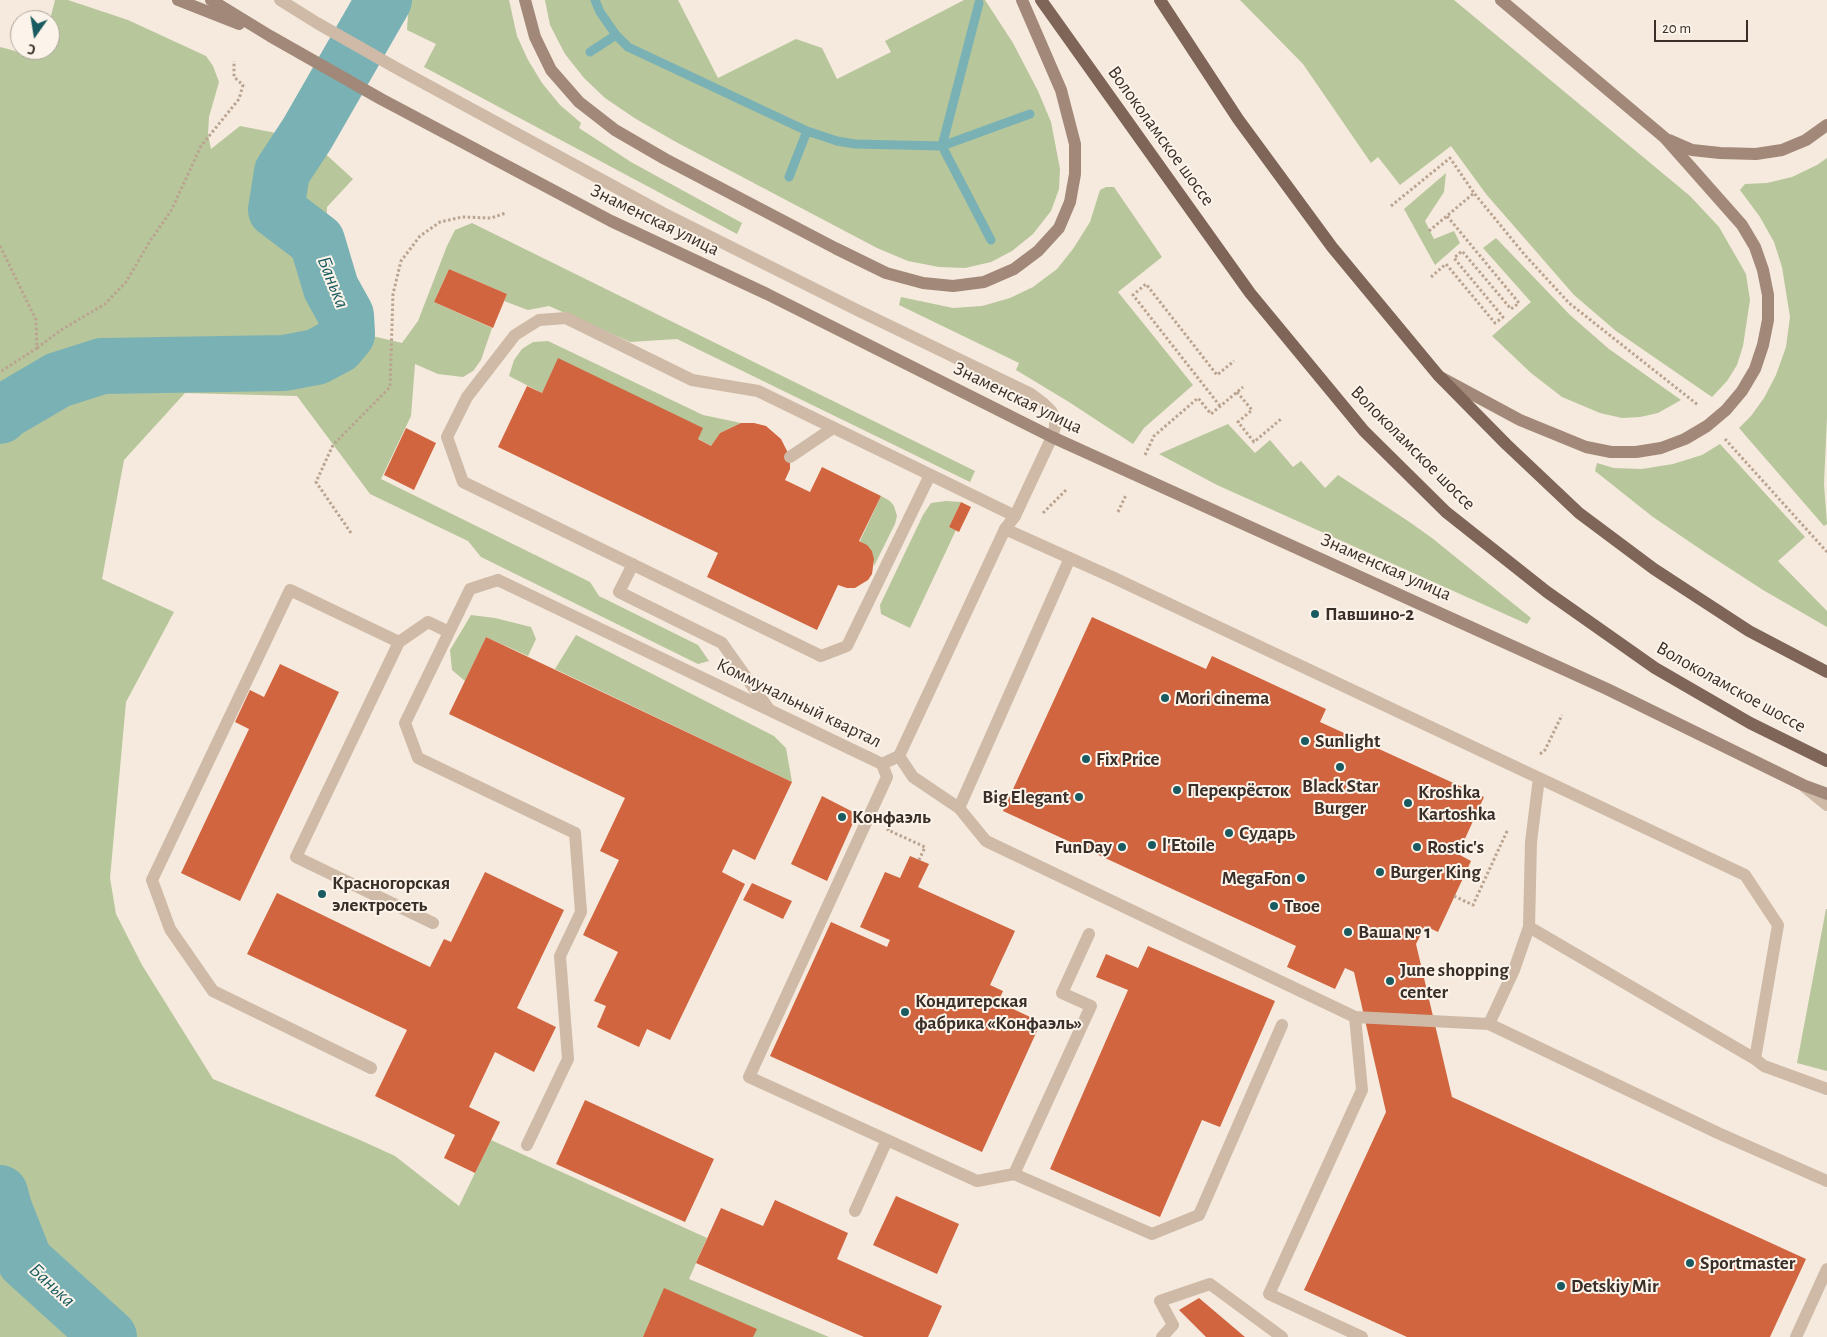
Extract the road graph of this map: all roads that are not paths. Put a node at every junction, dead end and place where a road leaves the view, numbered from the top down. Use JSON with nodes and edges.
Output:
{"nodes":[{"id":1,"x":178,"y":0,"type":"edge"},
{"id":2,"x":211,"y":0,"type":"edge"},
{"id":3,"x":280,"y":0,"type":"edge"},
{"id":4,"x":525,"y":0,"type":"edge"},
{"id":5,"x":1022,"y":0,"type":"edge"},
{"id":6,"x":1041,"y":0,"type":"edge"},
{"id":7,"x":1160,"y":0,"type":"edge"},
{"id":8,"x":1501,"y":0,"type":"edge"},
{"id":9,"x":270,"y":36,"type":"junction"},
{"id":10,"x":1827,"y":125,"type":"edge"},
{"id":11,"x":1664,"y":138,"type":"junction"},
{"id":12,"x":1438,"y":375,"type":"junction"},
{"id":13,"x":833,"y":428,"type":"junction"},
{"id":14,"x":1052,"y":437,"type":"junction"},
{"id":15,"x":790,"y":457,"type":"dead end"},
{"id":16,"x":930,"y":475,"type":"junction"},
{"id":17,"x":1016,"y":516,"type":"junction"},
{"id":18,"x":1005,"y":529,"type":"junction"},
{"id":19,"x":1070,"y":558,"type":"junction"},
{"id":20,"x":633,"y":564,"type":"junction"},
{"id":21,"x":449,"y":632,"type":"junction"},
{"id":22,"x":399,"y":642,"type":"junction"},
{"id":23,"x":1827,"y":672,"type":"edge"},
{"id":24,"x":768,"y":708,"type":"junction"},
{"id":25,"x":899,"y":756,"type":"junction"},
{"id":26,"x":1827,"y":761,"type":"edge"},
{"id":27,"x":882,"y":764,"type":"junction"},
{"id":28,"x":1539,"y":778,"type":"junction"},
{"id":29,"x":1803,"y":785,"type":"junction"},
{"id":30,"x":1827,"y":794,"type":"edge"},
{"id":31,"x":1827,"y":805,"type":"edge"},
{"id":32,"x":959,"y":808,"type":"junction"},
{"id":33,"x":433,"y":923,"type":"dead end"},
{"id":34,"x":1529,"y":927,"type":"junction"},
{"id":35,"x":1089,"y":934,"type":"dead end"},
{"id":36,"x":1355,"y":1017,"type":"junction"},
{"id":37,"x":1489,"y":1024,"type":"junction"},
{"id":38,"x":1282,"y":1025,"type":"dead end"},
{"id":39,"x":1755,"y":1059,"type":"junction"},
{"id":40,"x":371,"y":1068,"type":"dead end"},
{"id":41,"x":1827,"y":1089,"type":"edge"},
{"id":42,"x":887,"y":1140,"type":"junction"},
{"id":43,"x":527,"y":1145,"type":"dead end"},
{"id":44,"x":1014,"y":1174,"type":"junction"},
{"id":45,"x":1827,"y":1181,"type":"edge"},
{"id":46,"x":855,"y":1211,"type":"dead end"},
{"id":47,"x":1827,"y":1269,"type":"edge"},
{"id":48,"x":1162,"y":1337,"type":"edge"},
{"id":49,"x":1282,"y":1337,"type":"edge"},
{"id":50,"x":1362,"y":1337,"type":"edge"},
{"id":51,"x":1796,"y":1337,"type":"edge"}],
"edges":[{"from":1,"to":9,"type":"main road"},
{"from":2,"to":9,"type":"main road","name":"Знаменская улица"},
{"from":3,"to":14,"type":"street"},
{"from":4,"to":5,"type":"main road"},
{"from":6,"to":26,"type":"main road","name":"Волоколамское шоссе"},
{"from":7,"to":12,"type":"main road"},
{"from":8,"to":11,"type":"main road"},
{"from":9,"to":14,"type":"main road","name":"Знаменская улица"},
{"from":10,"to":11,"type":"main road"},
{"from":11,"to":12,"type":"main road"},
{"from":12,"to":23,"type":"main road"},
{"from":13,"to":15,"type":"street"},
{"from":13,"to":16,"type":"street"},
{"from":13,"to":20,"type":"street"},
{"from":14,"to":17,"type":"street","name":"Коммунальный квартал"},
{"from":14,"to":29,"type":"main road","name":"Знаменская улица"},
{"from":16,"to":17,"type":"street"},
{"from":16,"to":20,"type":"street"},
{"from":17,"to":18,"type":"street","name":"Коммунальный квартал"},
{"from":18,"to":19,"type":"street"},
{"from":18,"to":25,"type":"street","name":"Коммунальный квартал"},
{"from":19,"to":28,"type":"street"},
{"from":19,"to":32,"type":"street"},
{"from":20,"to":24,"type":"street"},
{"from":21,"to":22,"type":"street"},
{"from":21,"to":24,"type":"street","name":"Коммунальный квартал"},
{"from":21,"to":43,"type":"street"},
{"from":22,"to":33,"type":"street"},
{"from":22,"to":40,"type":"street"},
{"from":24,"to":27,"type":"street","name":"Коммунальный квартал"},
{"from":25,"to":27,"type":"street","name":"Коммунальный квартал"},
{"from":25,"to":32,"type":"street"},
{"from":27,"to":42,"type":"street"},
{"from":28,"to":34,"type":"street"},
{"from":28,"to":39,"type":"street"},
{"from":29,"to":30,"type":"main road","name":"Знаменская улица"},
{"from":29,"to":31,"type":"street"},
{"from":32,"to":36,"type":"street"},
{"from":34,"to":37,"type":"street"},
{"from":34,"to":39,"type":"street"},
{"from":35,"to":44,"type":"street"},
{"from":36,"to":37,"type":"street"},
{"from":36,"to":50,"type":"street"},
{"from":37,"to":45,"type":"street"},
{"from":38,"to":44,"type":"street"},
{"from":39,"to":41,"type":"street"},
{"from":42,"to":44,"type":"street"},
{"from":42,"to":46,"type":"street"},
{"from":47,"to":51,"type":"street"},
{"from":48,"to":49,"type":"street"}]}
